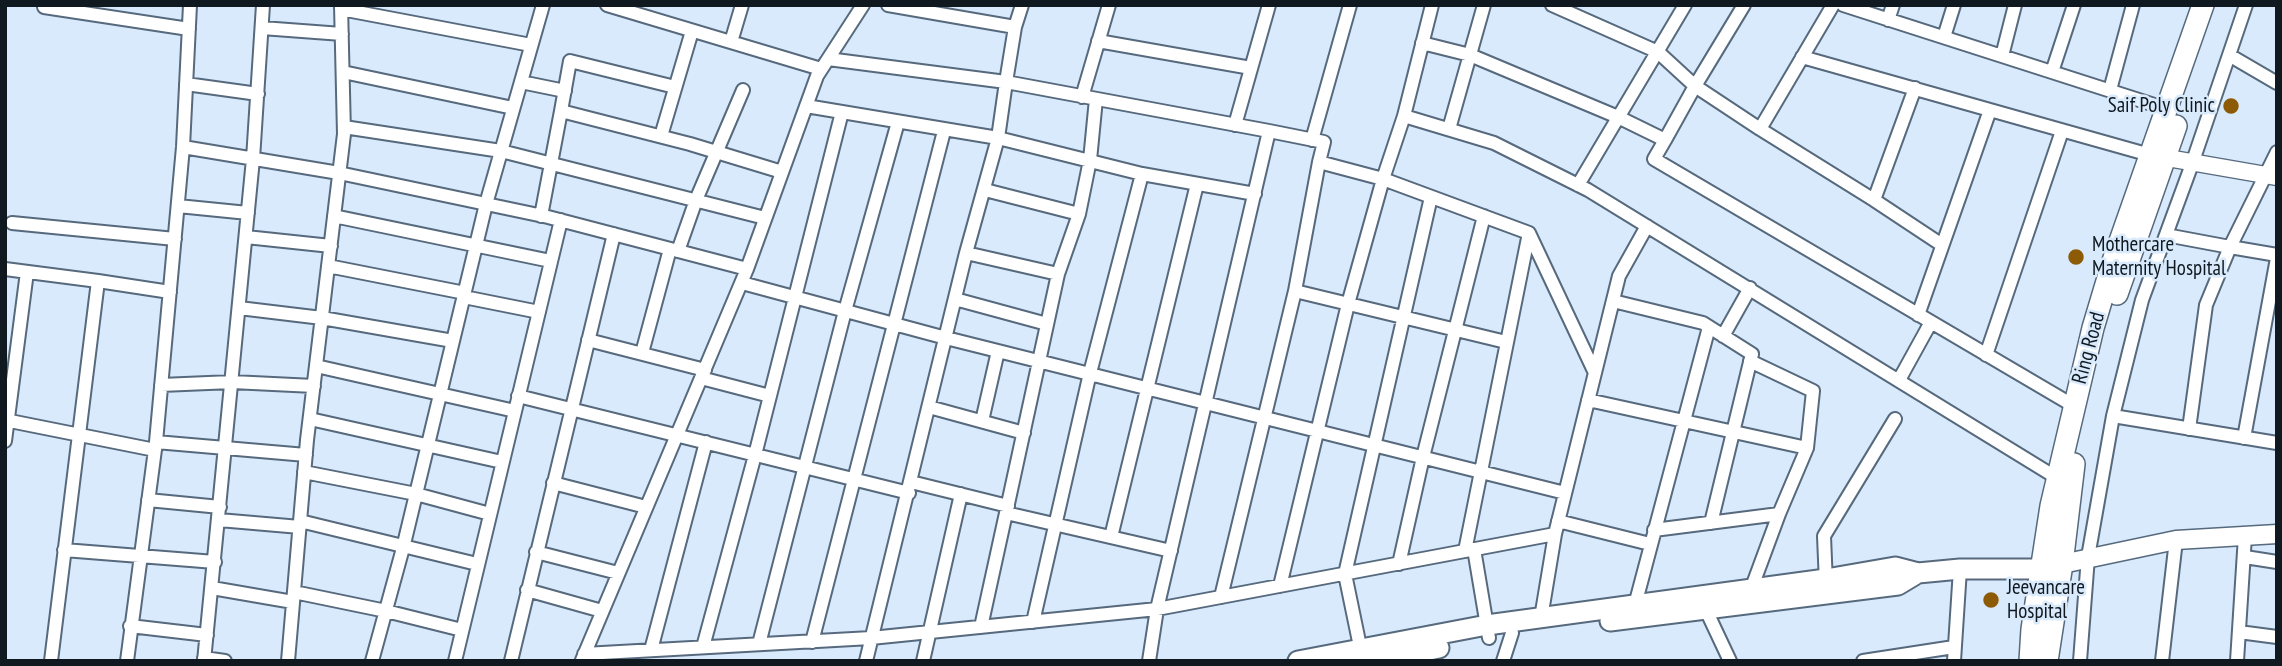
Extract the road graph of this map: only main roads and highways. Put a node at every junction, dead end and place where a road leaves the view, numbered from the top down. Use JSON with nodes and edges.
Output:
{"nodes":[{"id":1,"x":2203,"y":5,"type":"edge"},
{"id":2,"x":2217,"y":5,"type":"edge"},
{"id":3,"x":2157,"y":157,"type":"junction"},
{"id":4,"x":2277,"y":534,"type":"edge"},
{"id":5,"x":2053,"y":566,"type":"junction"},
{"id":6,"x":1749,"y":596,"type":"junction"},
{"id":7,"x":1488,"y":631,"type":"junction"},
{"id":8,"x":1367,"y":657,"type":"edge"},
{"id":9,"x":1298,"y":661,"type":"edge"},
{"id":10,"x":2030,"y":661,"type":"edge"},
{"id":11,"x":2047,"y":661,"type":"edge"}],
"edges":[{"from":1,"to":3,"type":"highway","name":"Ring Road"},
{"from":2,"to":3,"type":"highway","name":"Ring Road"},
{"from":3,"to":5,"type":"highway","name":"Ring Road"},
{"from":3,"to":5,"type":"highway","name":"Ring Road"},
{"from":4,"to":5,"type":"main road"},
{"from":5,"to":6,"type":"main road"},
{"from":5,"to":10,"type":"highway","name":"Ring Road"},
{"from":5,"to":11,"type":"highway","name":"Ring Road"},
{"from":6,"to":7,"type":"main road"},
{"from":6,"to":7,"type":"main road"},
{"from":7,"to":8,"type":"main road"},
{"from":8,"to":9,"type":"main road"}]}
